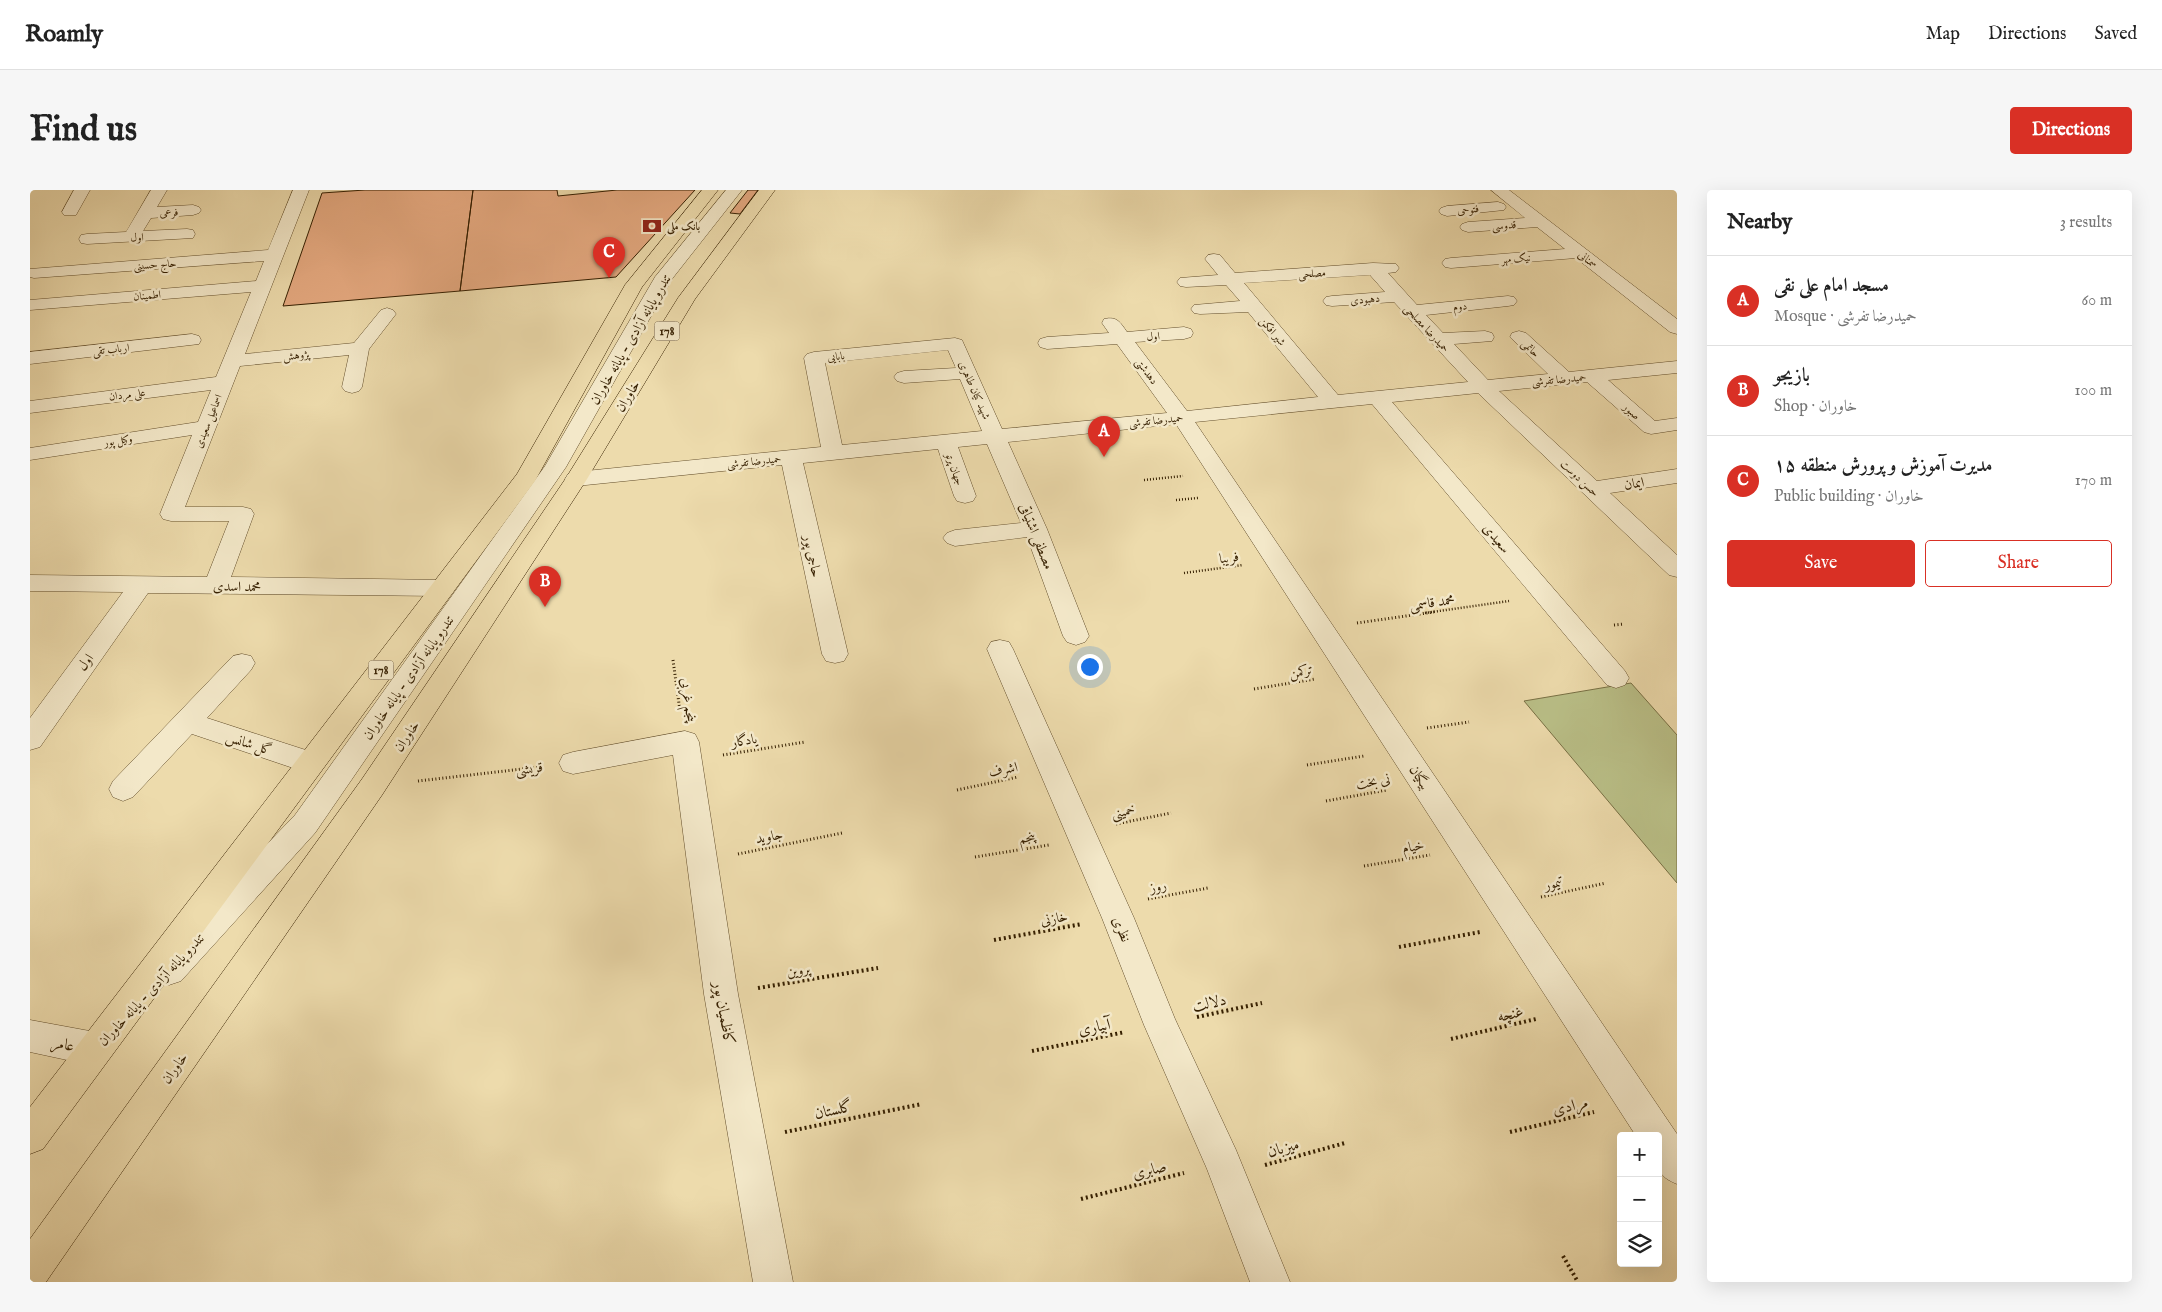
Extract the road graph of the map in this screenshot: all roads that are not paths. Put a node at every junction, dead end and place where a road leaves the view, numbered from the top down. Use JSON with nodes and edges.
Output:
{"nodes":[{"id":1,"x":82,"y":190,"type":"edge"},
{"id":2,"x":159,"y":190,"type":"edge"},
{"id":3,"x":301,"y":190,"type":"edge"},
{"id":4,"x":710,"y":190,"type":"edge"},
{"id":5,"x":734,"y":190,"type":"edge"},
{"id":6,"x":767,"y":190,"type":"edge"},
{"id":7,"x":1499,"y":190,"type":"edge"},
{"id":8,"x":1519,"y":205,"type":"junction"},
{"id":9,"x":193,"y":210,"type":"dead end"},
{"id":10,"x":1447,"y":211,"type":"dead end"},
{"id":11,"x":70,"y":212,"type":"dead end"},
{"id":12,"x":146,"y":213,"type":"junction"},
{"id":13,"x":1541,"y":222,"type":"junction"},
{"id":14,"x":1468,"y":227,"type":"dead end"},
{"id":15,"x":187,"y":234,"type":"dead end"},
{"id":16,"x":131,"y":237,"type":"junction"},
{"id":17,"x":87,"y":239,"type":"dead end"},
{"id":18,"x":1580,"y":253,"type":"junction"},
{"id":19,"x":276,"y":255,"type":"junction"},
{"id":20,"x":1214,"y":259,"type":"dead end"},
{"id":21,"x":1451,"y":263,"type":"dead end"},
{"id":22,"x":1394,"y":267,"type":"dead end"},
{"id":23,"x":1373,"y":268,"type":"junction"},
{"id":24,"x":34,"y":273,"type":"dead end"},
{"id":25,"x":1230,"y":279,"type":"junction"},
{"id":26,"x":1186,"y":282,"type":"dead end"},
{"id":27,"x":264,"y":286,"type":"junction"},
{"id":28,"x":1398,"y":296,"type":"junction"},
{"id":29,"x":1508,"y":301,"type":"dead end"},
{"id":30,"x":1332,"y":302,"type":"dead end"},
{"id":31,"x":30,"y":305,"type":"edge"},
{"id":32,"x":1252,"y":306,"type":"junction"},
{"id":33,"x":1200,"y":309,"type":"dead end"},
{"id":34,"x":1411,"y":311,"type":"junction"},
{"id":35,"x":387,"y":314,"type":"dead end"},
{"id":36,"x":1677,"y":328,"type":"edge"},
{"id":37,"x":1117,"y":331,"type":"junction"},
{"id":38,"x":1184,"y":333,"type":"dead end"},
{"id":39,"x":1519,"y":337,"type":"dead end"},
{"id":40,"x":1486,"y":338,"type":"dead end"},
{"id":41,"x":1438,"y":339,"type":"junction"},
{"id":42,"x":192,"y":340,"type":"dead end"},
{"id":43,"x":1047,"y":343,"type":"dead end"},
{"id":44,"x":955,"y":344,"type":"joint"},
{"id":45,"x":360,"y":348,"type":"junction"},
{"id":46,"x":30,"y":358,"type":"edge"},
{"id":47,"x":233,"y":361,"type":"junction"},
{"id":48,"x":1677,"y":367,"type":"edge"},
{"id":49,"x":967,"y":373,"type":"junction"},
{"id":50,"x":1592,"y":376,"type":"junction"},
{"id":51,"x":904,"y":377,"type":"dead end"},
{"id":52,"x":1565,"y":379,"type":"junction"},
{"id":53,"x":224,"y":382,"type":"junction"},
{"id":54,"x":1482,"y":386,"type":"junction"},
{"id":55,"x":352,"y":387,"type":"dead end"},
{"id":56,"x":1378,"y":398,"type":"junction"},
{"id":57,"x":1333,"y":402,"type":"junction"},
{"id":58,"x":30,"y":407,"type":"edge"},
{"id":59,"x":1182,"y":418,"type":"junction"},
{"id":60,"x":1677,"y":424,"type":"edge"},
{"id":61,"x":206,"y":427,"type":"junction"},
{"id":62,"x":996,"y":437,"type":"junction"},
{"id":63,"x":946,"y":442,"type":"junction"},
{"id":64,"x":834,"y":453,"type":"junction"},
{"id":65,"x":30,"y":454,"type":"edge"},
{"id":66,"x":792,"y":457,"type":"junction"},
{"id":67,"x":1677,"y":476,"type":"edge"},
{"id":68,"x":576,"y":479,"type":"junction"},
{"id":69,"x":1592,"y":489,"type":"junction"},
{"id":70,"x":965,"y":496,"type":"dead end"},
{"id":71,"x":1035,"y":529,"type":"junction"},
{"id":72,"x":954,"y":538,"type":"dead end"},
{"id":73,"x":1677,"y":541,"type":"edge"},
{"id":74,"x":1651,"y":544,"type":"junction"},
{"id":75,"x":1677,"y":569,"type":"edge"},
{"id":76,"x":30,"y":583,"type":"edge"},
{"id":77,"x":141,"y":585,"type":"junction"},
{"id":78,"x":216,"y":586,"type":"junction"},
{"id":79,"x":443,"y":588,"type":"junction"},
{"id":80,"x":1076,"y":636,"type":"dead end"},
{"id":81,"x":1000,"y":649,"type":"dead end"},
{"id":82,"x":835,"y":654,"type":"dead end"},
{"id":83,"x":242,"y":664,"type":"dead end"},
{"id":84,"x":1616,"y":678,"type":"dead end"},
{"id":85,"x":186,"y":722,"type":"junction"},
{"id":86,"x":30,"y":739,"type":"edge"},
{"id":87,"x":311,"y":763,"type":"junction"},
{"id":88,"x":573,"y":763,"type":"road end"},
{"id":89,"x":123,"y":789,"type":"dead end"},
{"id":90,"x":30,"y":1036,"type":"edge"},
{"id":91,"x":95,"y":1050,"type":"junction"},
{"id":92,"x":30,"y":1125,"type":"edge"},
{"id":93,"x":1655,"y":1132,"type":"edge"},
{"id":94,"x":30,"y":1136,"type":"edge"},
{"id":95,"x":1662,"y":1143,"type":"edge"},
{"id":96,"x":1677,"y":1166,"type":"edge"},
{"id":97,"x":30,"y":1272,"type":"edge"},
{"id":98,"x":773,"y":1282,"type":"edge"},
{"id":99,"x":1270,"y":1282,"type":"edge"}],
"edges":[{"from":1,"to":11,"type":"street"},
{"from":2,"to":12,"type":"street"},
{"from":3,"to":19,"type":"street","name":"اسماعیل سعیدی"},
{"from":4,"to":79,"type":"main road","number":"178"},
{"from":5,"to":91,"type":"street","name":"تندرو پایانه آزادی - پایانه خاوران"},
{"from":6,"to":68,"type":"main road","name":"خاوران","number":"178"},
{"from":7,"to":8,"type":"street","name":"سمنانی"},
{"from":8,"to":10,"type":"street","name":"فتوحی"},
{"from":8,"to":13,"type":"street","name":"سمنانی"},
{"from":9,"to":12,"type":"street","name":"فرعی"},
{"from":12,"to":16,"type":"street"},
{"from":13,"to":14,"type":"street","name":"قدوسی"},
{"from":13,"to":18,"type":"street","name":"سمنانی"},
{"from":15,"to":16,"type":"street","name":"اول"},
{"from":16,"to":17,"type":"street","name":"اول"},
{"from":18,"to":21,"type":"street","name":"نیک مهر"},
{"from":18,"to":36,"type":"street","name":"سمنانی"},
{"from":19,"to":24,"type":"street","name":"حاج حسینی"},
{"from":19,"to":27,"type":"street","name":"اسماعیل سعیدی"},
{"from":20,"to":25,"type":"street","name":"شیر افکن"},
{"from":22,"to":23,"type":"street","name":"مصلحی"},
{"from":23,"to":25,"type":"street","name":"مصلحی"},
{"from":23,"to":28,"type":"street","name":"حمیدرضا مصلحی"},
{"from":25,"to":26,"type":"street"},
{"from":25,"to":32,"type":"street","name":"شیر افکن"},
{"from":27,"to":31,"type":"street","name":"اطمینان"},
{"from":27,"to":47,"type":"street","name":"اسماعیل سعیدی"},
{"from":28,"to":30,"type":"street","name":"دهبودی"},
{"from":28,"to":34,"type":"street","name":"حمیدرضا مصلحی"},
{"from":29,"to":34,"type":"street","name":"دوم"},
{"from":32,"to":33,"type":"street"},
{"from":32,"to":57,"type":"street","name":"شیر افکن"},
{"from":34,"to":41,"type":"street","name":"حمیدرضا مصلحی"},
{"from":35,"to":45,"type":"street"},
{"from":37,"to":38,"type":"street","name":"اول"},
{"from":37,"to":43,"type":"street"},
{"from":37,"to":59,"type":"street","name":"دهدشتی"},
{"from":39,"to":52,"type":"street","name":"حاتمی"},
{"from":40,"to":41,"type":"street"},
{"from":41,"to":54,"type":"street","name":"حمیدرضا مصلحی"},
{"from":42,"to":46,"type":"street","name":"ارباب تقی"},
{"from":44,"to":49,"type":"street","name":"شهید کیان طاهری"},
{"from":44,"to":64,"type":"street","name":"بابایی"},
{"from":45,"to":47,"type":"street","name":"پژوهش"},
{"from":45,"to":55,"type":"street"},
{"from":47,"to":53,"type":"street","name":"اسماعیل سعیدی"},
{"from":48,"to":50,"type":"street","name":"حمیدرضا تفرشی"},
{"from":49,"to":51,"type":"street"},
{"from":49,"to":62,"type":"street","name":"شهید کیان طاهری"},
{"from":50,"to":52,"type":"street","name":"حمیدرضا تفرشی"},
{"from":50,"to":60,"type":"street","name":"صبور"},
{"from":52,"to":54,"type":"street","name":"حمیدرضا تفرشی"},
{"from":53,"to":58,"type":"street","name":"علی مردان"},
{"from":53,"to":61,"type":"street","name":"اسماعیل سعیدی"},
{"from":54,"to":56,"type":"street","name":"حمیدرضا تفرشی"},
{"from":54,"to":69,"type":"street","name":"حسن دوست"},
{"from":56,"to":57,"type":"street","name":"حمیدرضا تفرشی"},
{"from":56,"to":84,"type":"street","name":"سعیدی"},
{"from":57,"to":59,"type":"street","name":"حمیدرضا تفرشی"},
{"from":59,"to":62,"type":"street","name":"حمیدرضا تفرشی"},
{"from":59,"to":93,"type":"street","name":"بیگیان"},
{"from":61,"to":65,"type":"street","name":"وکیل پور"},
{"from":61,"to":78,"type":"street","name":"اسماعیل سعیدی"},
{"from":62,"to":63,"type":"street","name":"حمیدرضا تفرشی"},
{"from":62,"to":71,"type":"street","name":"مصطفی اشتیاقی"},
{"from":63,"to":64,"type":"street","name":"حمیدرضا تفرشی"},
{"from":63,"to":70,"type":"street","name":"جهان پرتو"},
{"from":64,"to":66,"type":"street","name":"حمیدرضا تفرشی"},
{"from":66,"to":68,"type":"street","name":"حمیدرضا تفرشی"},
{"from":66,"to":82,"type":"street","name":"حاجی پور"},
{"from":67,"to":69,"type":"street","name":"ایمان"},
{"from":68,"to":97,"type":"main road","name":"خاوران","number":"178"},
{"from":69,"to":74,"type":"street","name":"حسن دوست"},
{"from":71,"to":72,"type":"street"},
{"from":71,"to":80,"type":"street","name":"مصطفی اشتیاقی"},
{"from":73,"to":74,"type":"street"},
{"from":74,"to":75,"type":"street","name":"حسن دوست"},
{"from":76,"to":77,"type":"street","name":"محمد اسدی"},
{"from":77,"to":78,"type":"street","name":"محمد اسدی"},
{"from":77,"to":86,"type":"street","name":"اول"},
{"from":78,"to":79,"type":"street","name":"محمد اسدی"},
{"from":79,"to":87,"type":"main road","number":"178"},
{"from":81,"to":99,"type":"street","name":"نظری"},
{"from":83,"to":85,"type":"street"},
{"from":85,"to":87,"type":"street","name":"گل شانس"},
{"from":85,"to":89,"type":"street"},
{"from":87,"to":91,"type":"main road","number":"178"},
{"from":88,"to":98,"type":"street","name":"کاظمیان پور"},
{"from":90,"to":91,"type":"street","name":"عامر"},
{"from":91,"to":92,"type":"street","name":"تندرو پایانه آزادی - پایانه خاوران"},
{"from":91,"to":94,"type":"main road","number":"178"},
{"from":95,"to":96,"type":"street","name":"بیگیان"}]}
